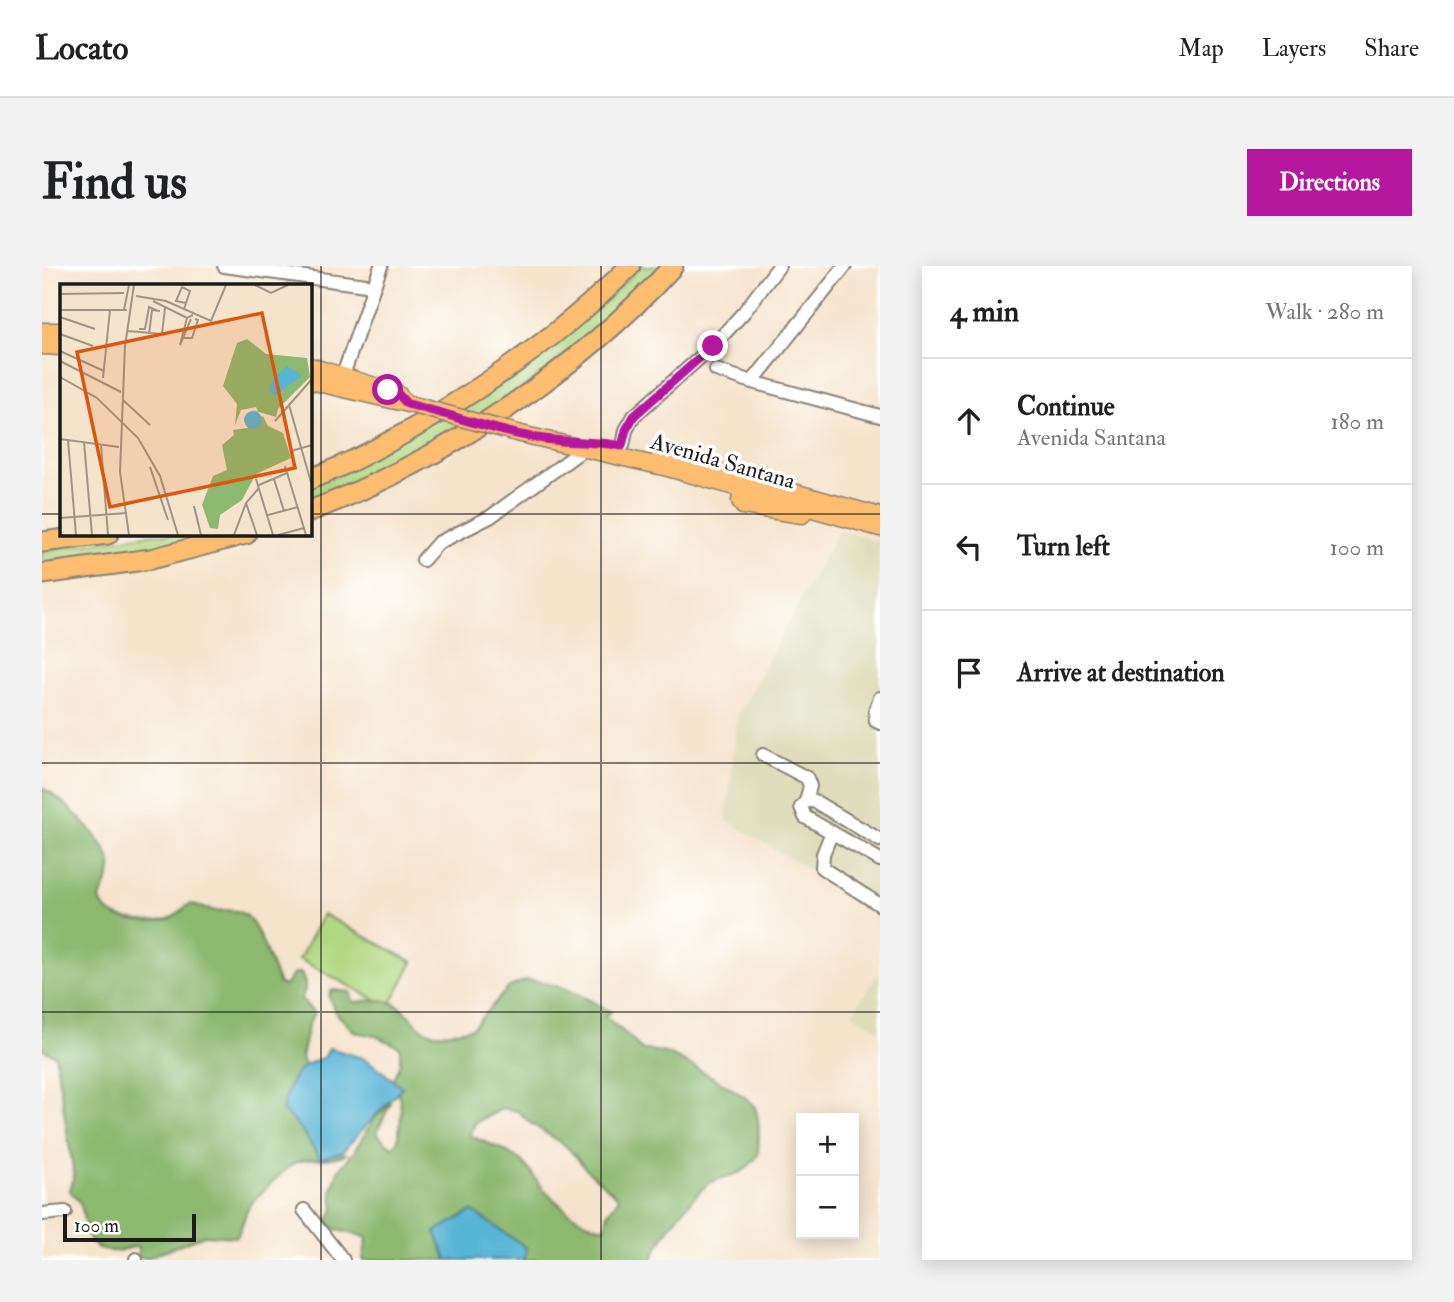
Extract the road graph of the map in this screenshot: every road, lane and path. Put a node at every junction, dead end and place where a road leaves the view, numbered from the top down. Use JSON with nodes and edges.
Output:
{"nodes":[{"id":1,"x":225,"y":266,"type":"edge"},
{"id":2,"x":381,"y":266,"type":"edge"},
{"id":3,"x":630,"y":266,"type":"edge"},
{"id":4,"x":673,"y":266,"type":"edge"},
{"id":5,"x":779,"y":266,"type":"edge"},
{"id":6,"x":845,"y":266,"type":"edge"},
{"id":7,"x":373,"y":286,"type":"junction"},
{"id":8,"x":42,"y":331,"type":"edge"},
{"id":9,"x":60,"y":331,"type":"edge"},
{"id":10,"x":42,"y":346,"type":"edge"},
{"id":11,"x":60,"y":346,"type":"edge"},
{"id":12,"x":312,"y":367,"type":"edge"},
{"id":13,"x":716,"y":370,"type":"dead end"},
{"id":14,"x":343,"y":375,"type":"junction"},
{"id":15,"x":312,"y":381,"type":"edge"},
{"id":16,"x":752,"y":382,"type":"junction"},
{"id":17,"x":412,"y":405,"type":"junction"},
{"id":18,"x":880,"y":416,"type":"edge"},
{"id":19,"x":554,"y":440,"type":"junction"},
{"id":20,"x":622,"y":446,"type":"junction"},
{"id":21,"x":584,"y":449,"type":"junction"},
{"id":22,"x":312,"y":478,"type":"edge"},
{"id":23,"x":759,"y":482,"type":"junction"},
{"id":24,"x":743,"y":491,"type":"junction"},
{"id":25,"x":312,"y":510,"type":"edge"},
{"id":26,"x":880,"y":516,"type":"edge"},
{"id":27,"x":880,"y":528,"type":"edge"},
{"id":28,"x":91,"y":536,"type":"edge"},
{"id":29,"x":238,"y":536,"type":"edge"},
{"id":30,"x":42,"y":542,"type":"edge"},
{"id":31,"x":423,"y":560,"type":"dead end"},
{"id":32,"x":42,"y":574,"type":"edge"},
{"id":33,"x":880,"y":698,"type":"edge"},
{"id":34,"x":880,"y":723,"type":"edge"},
{"id":35,"x":763,"y":755,"type":"dead end"},
{"id":36,"x":806,"y":801,"type":"junction"},
{"id":37,"x":832,"y":832,"type":"junction"},
{"id":38,"x":880,"y":840,"type":"edge"},
{"id":39,"x":880,"y":860,"type":"edge"},
{"id":40,"x":880,"y":905,"type":"edge"},
{"id":41,"x":304,"y":1210,"type":"dead end"},
{"id":42,"x":65,"y":1212,"type":"dead end"},
{"id":43,"x":42,"y":1214,"type":"edge"},
{"id":44,"x":343,"y":1260,"type":"edge"}],
"edges":[{"from":1,"to":7,"type":"street"},
{"from":2,"to":7,"type":"street"},
{"from":3,"to":22,"type":"highway"},
{"from":4,"to":25,"type":"highway"},
{"from":5,"to":20,"type":"street"},
{"from":6,"to":16,"type":"street"},
{"from":7,"to":14,"type":"street"},
{"from":8,"to":9,"type":"main road"},
{"from":10,"to":11,"type":"main road"},
{"from":12,"to":14,"type":"main road","name":"Avenida Santana"},
{"from":13,"to":16,"type":"street"},
{"from":14,"to":17,"type":"main road","name":"Avenida Santana"},
{"from":15,"to":17,"type":"main road","name":"Avenida Santana"},
{"from":16,"to":18,"type":"street"},
{"from":17,"to":19,"type":"main road","name":"Avenida Santana","bridge":true},
{"from":19,"to":20,"type":"main road","name":"Avenida Santana"},
{"from":19,"to":21,"type":"main road","name":"Avenida Santana"},
{"from":20,"to":23,"type":"main road","name":"Avenida Santana"},
{"from":21,"to":24,"type":"main road","name":"Avenida Santana"},
{"from":21,"to":31,"type":"street"},
{"from":23,"to":24,"type":"main road"},
{"from":23,"to":26,"type":"main road","name":"Avenida Santana"},
{"from":24,"to":27,"type":"main road"},
{"from":28,"to":30,"type":"highway"},
{"from":29,"to":32,"type":"highway"},
{"from":33,"to":34,"type":"street"},
{"from":35,"to":36,"type":"street"},
{"from":36,"to":37,"type":"street"},
{"from":36,"to":38,"type":"street"},
{"from":37,"to":39,"type":"street"},
{"from":37,"to":40,"type":"street"},
{"from":41,"to":44,"type":"street"},
{"from":42,"to":43,"type":"street"}]}
